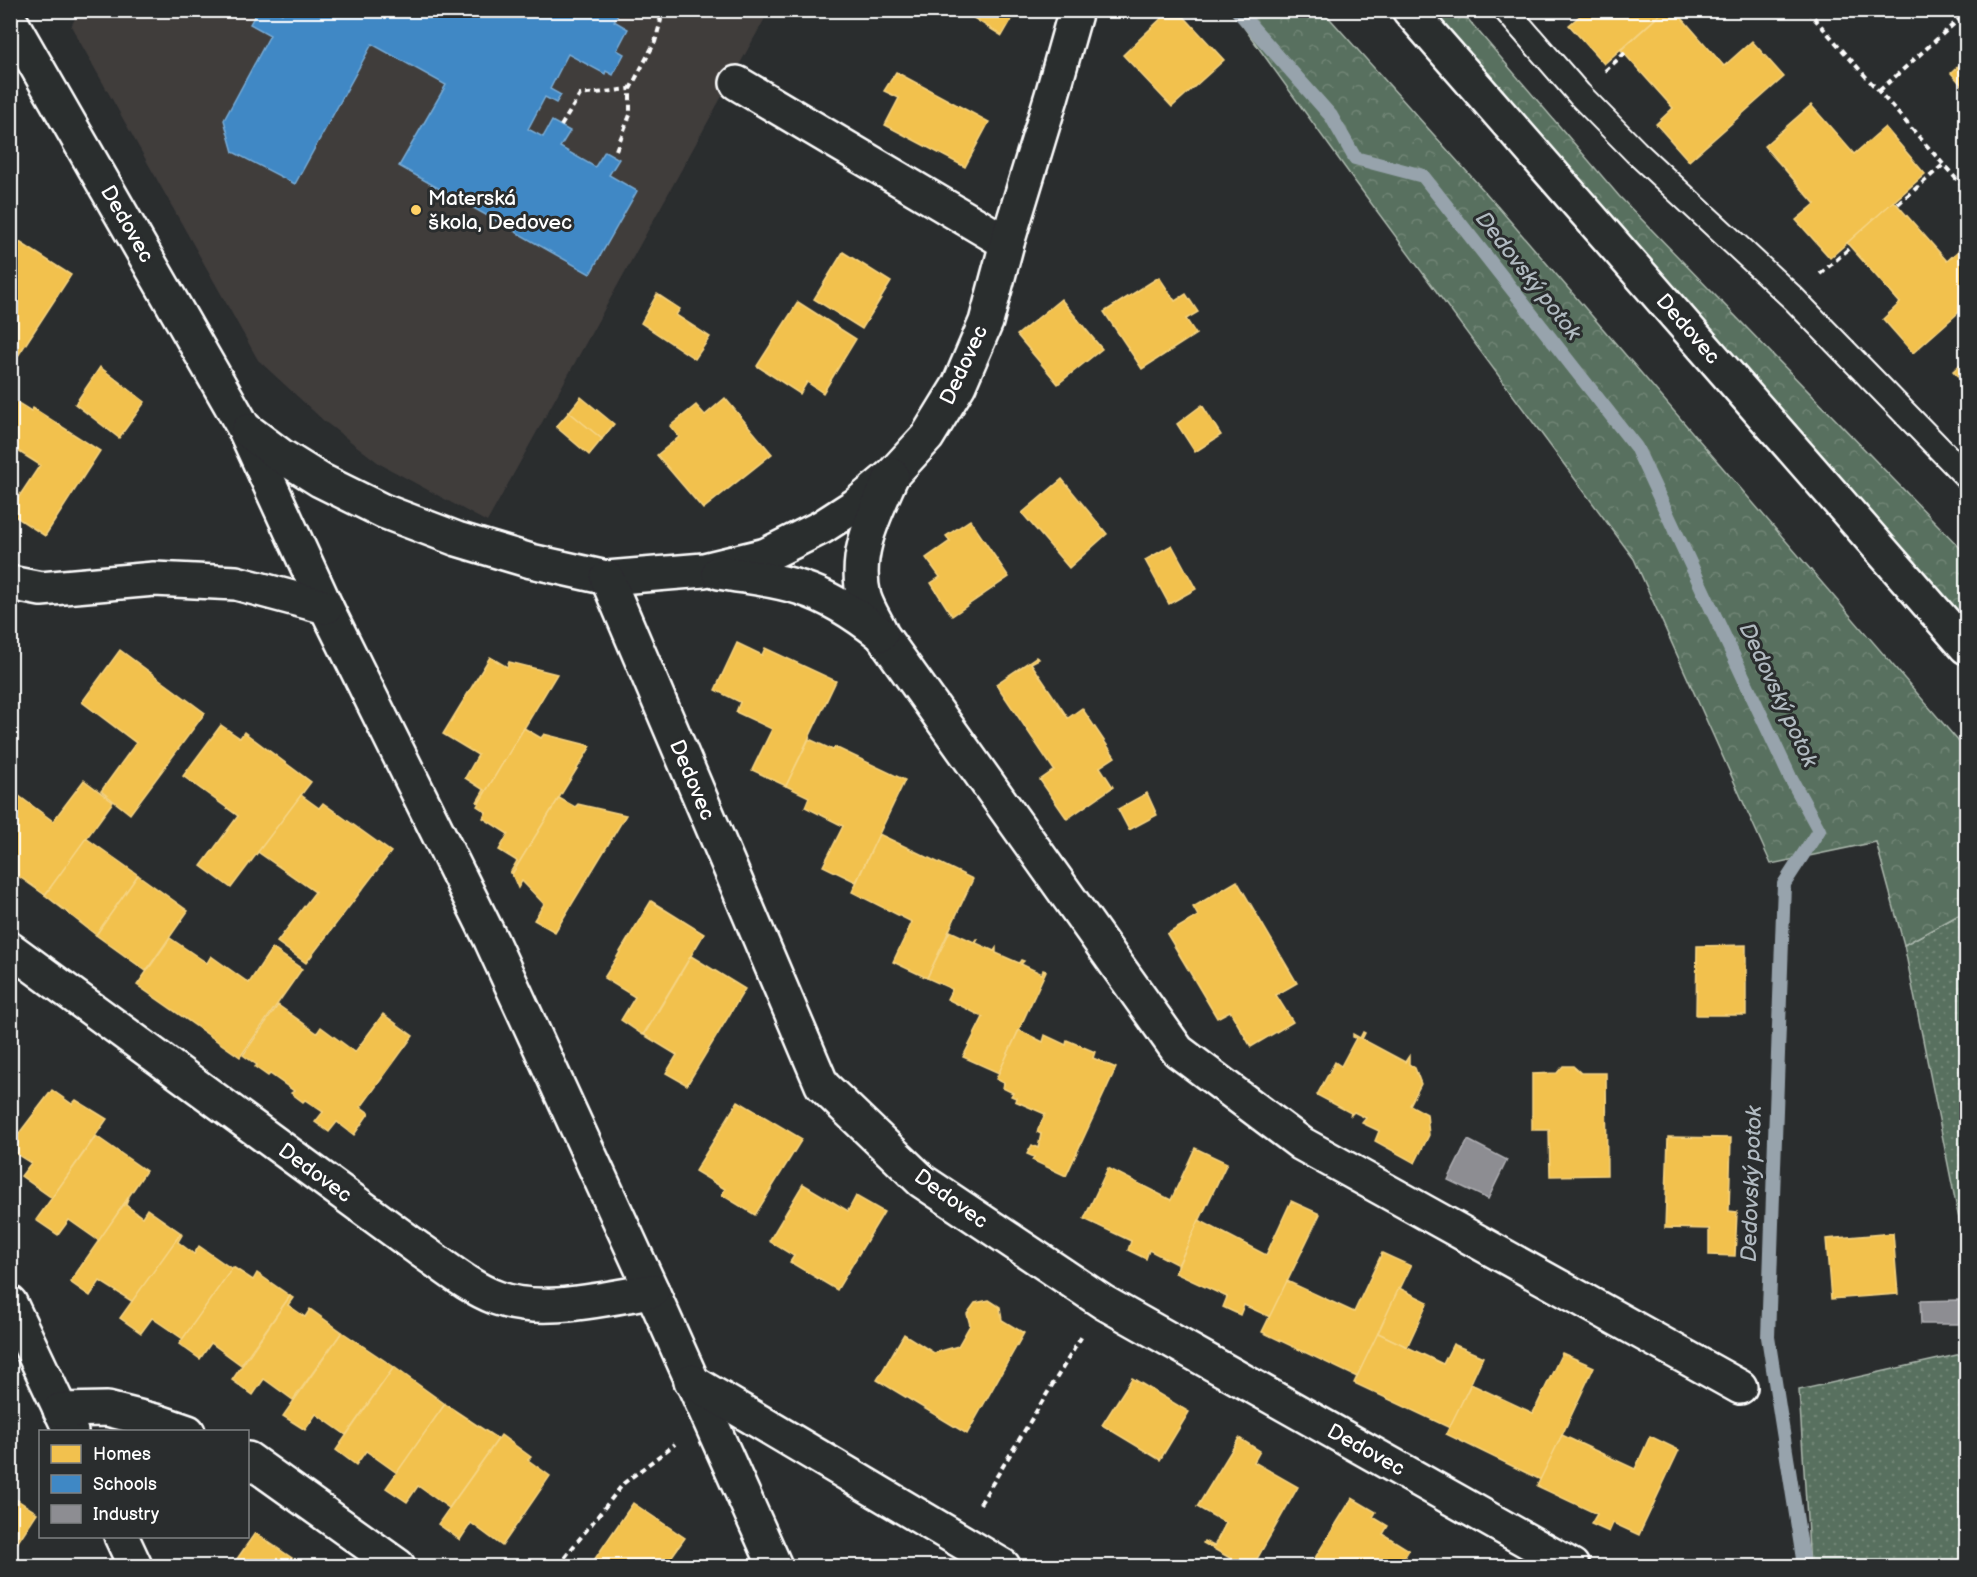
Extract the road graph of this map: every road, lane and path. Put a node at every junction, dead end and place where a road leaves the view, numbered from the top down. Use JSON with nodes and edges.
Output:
{"nodes":[{"id":1,"x":644,"y":10,"type":"edge"},
{"id":2,"x":1076,"y":10,"type":"edge"},
{"id":3,"x":1409,"y":10,"type":"edge"},
{"id":4,"x":1506,"y":10,"type":"edge"},
{"id":5,"x":1807,"y":10,"type":"edge"},
{"id":6,"x":1966,"y":13,"type":"edge"},
{"id":7,"x":10,"y":20,"type":"edge"},
{"id":8,"x":736,"y":82,"type":"dead end"},
{"id":9,"x":630,"y":89,"type":"junction"},
{"id":10,"x":1879,"y":92,"type":"junction"},
{"id":11,"x":561,"y":126,"type":"dead end"},
{"id":12,"x":616,"y":150,"type":"dead end"},
{"id":13,"x":1943,"y":165,"type":"junction"},
{"id":14,"x":1966,"y":189,"type":"edge"},
{"id":15,"x":1898,"y":204,"type":"dead end"},
{"id":16,"x":1006,"y":243,"type":"junction"},
{"id":17,"x":244,"y":428,"type":"junction"},
{"id":18,"x":892,"y":475,"type":"junction"},
{"id":19,"x":1966,"y":476,"type":"edge"},
{"id":20,"x":704,"y":570,"type":"junction"},
{"id":21,"x":607,"y":578,"type":"junction"},
{"id":22,"x":10,"y":583,"type":"edge"},
{"id":23,"x":326,"y":607,"type":"junction"},
{"id":24,"x":882,"y":635,"type":"junction"},
{"id":25,"x":1966,"y":646,"type":"edge"},
{"id":26,"x":10,"y":950,"type":"edge"},
{"id":27,"x":652,"y":1291,"type":"junction"},
{"id":28,"x":1103,"y":1302,"type":"junction"},
{"id":29,"x":10,"y":1303,"type":"edge"},
{"id":30,"x":691,"y":1381,"type":"junction"},
{"id":31,"x":1740,"y":1387,"type":"dead end"},
{"id":32,"x":709,"y":1418,"type":"junction"},
{"id":33,"x":65,"y":1421,"type":"edge"},
{"id":34,"x":185,"y":1430,"type":"edge"},
{"id":35,"x":249,"y":1460,"type":"edge"},
{"id":36,"x":122,"y":1538,"type":"edge"},
{"id":37,"x":958,"y":1540,"type":"junction"},
{"id":38,"x":135,"y":1566,"type":"edge"},
{"id":39,"x":398,"y":1566,"type":"edge"},
{"id":40,"x":558,"y":1566,"type":"edge"},
{"id":41,"x":775,"y":1566,"type":"edge"},
{"id":42,"x":1002,"y":1566,"type":"edge"},
{"id":43,"x":1572,"y":1566,"type":"edge"}],
"edges":[{"from":1,"to":9,"type":"path"},
{"from":2,"to":16,"type":"street","name":"Dedovec"},
{"from":3,"to":25,"type":"street","name":"Dedovec"},
{"from":4,"to":19,"type":"lane"},
{"from":5,"to":10,"type":"path"},
{"from":6,"to":10,"type":"path"},
{"from":7,"to":17,"type":"street","name":"Dedovec"},
{"from":8,"to":16,"type":"street"},
{"from":9,"to":11,"type":"path"},
{"from":9,"to":12,"type":"path"},
{"from":10,"to":13,"type":"path"},
{"from":13,"to":14,"type":"path"},
{"from":13,"to":15,"type":"path"},
{"from":16,"to":18,"type":"street","name":"Dedovec"},
{"from":17,"to":21,"type":"street","name":"Dedovec"},
{"from":17,"to":23,"type":"street","name":"Dedovec"},
{"from":18,"to":20,"type":"street","name":"Dedovec"},
{"from":18,"to":24,"type":"street"},
{"from":20,"to":21,"type":"street","name":"Dedovec"},
{"from":20,"to":24,"type":"street"},
{"from":21,"to":28,"type":"street","name":"Dedovec"},
{"from":22,"to":23,"type":"street"},
{"from":23,"to":27,"type":"street","name":"Dedovec"},
{"from":24,"to":31,"type":"street"},
{"from":26,"to":27,"type":"street","name":"Dedovec"},
{"from":27,"to":30,"type":"street","name":"Dedovec"},
{"from":28,"to":37,"type":"path"},
{"from":28,"to":43,"type":"street","name":"Dedovec"},
{"from":29,"to":33,"type":"street"},
{"from":30,"to":32,"type":"street","name":"Dedovec"},
{"from":30,"to":37,"type":"street"},
{"from":32,"to":40,"type":"path"},
{"from":32,"to":41,"type":"street","name":"Dedovec"},
{"from":33,"to":34,"type":"street"},
{"from":35,"to":39,"type":"street"},
{"from":36,"to":38,"type":"street"},
{"from":37,"to":42,"type":"street"}]}
